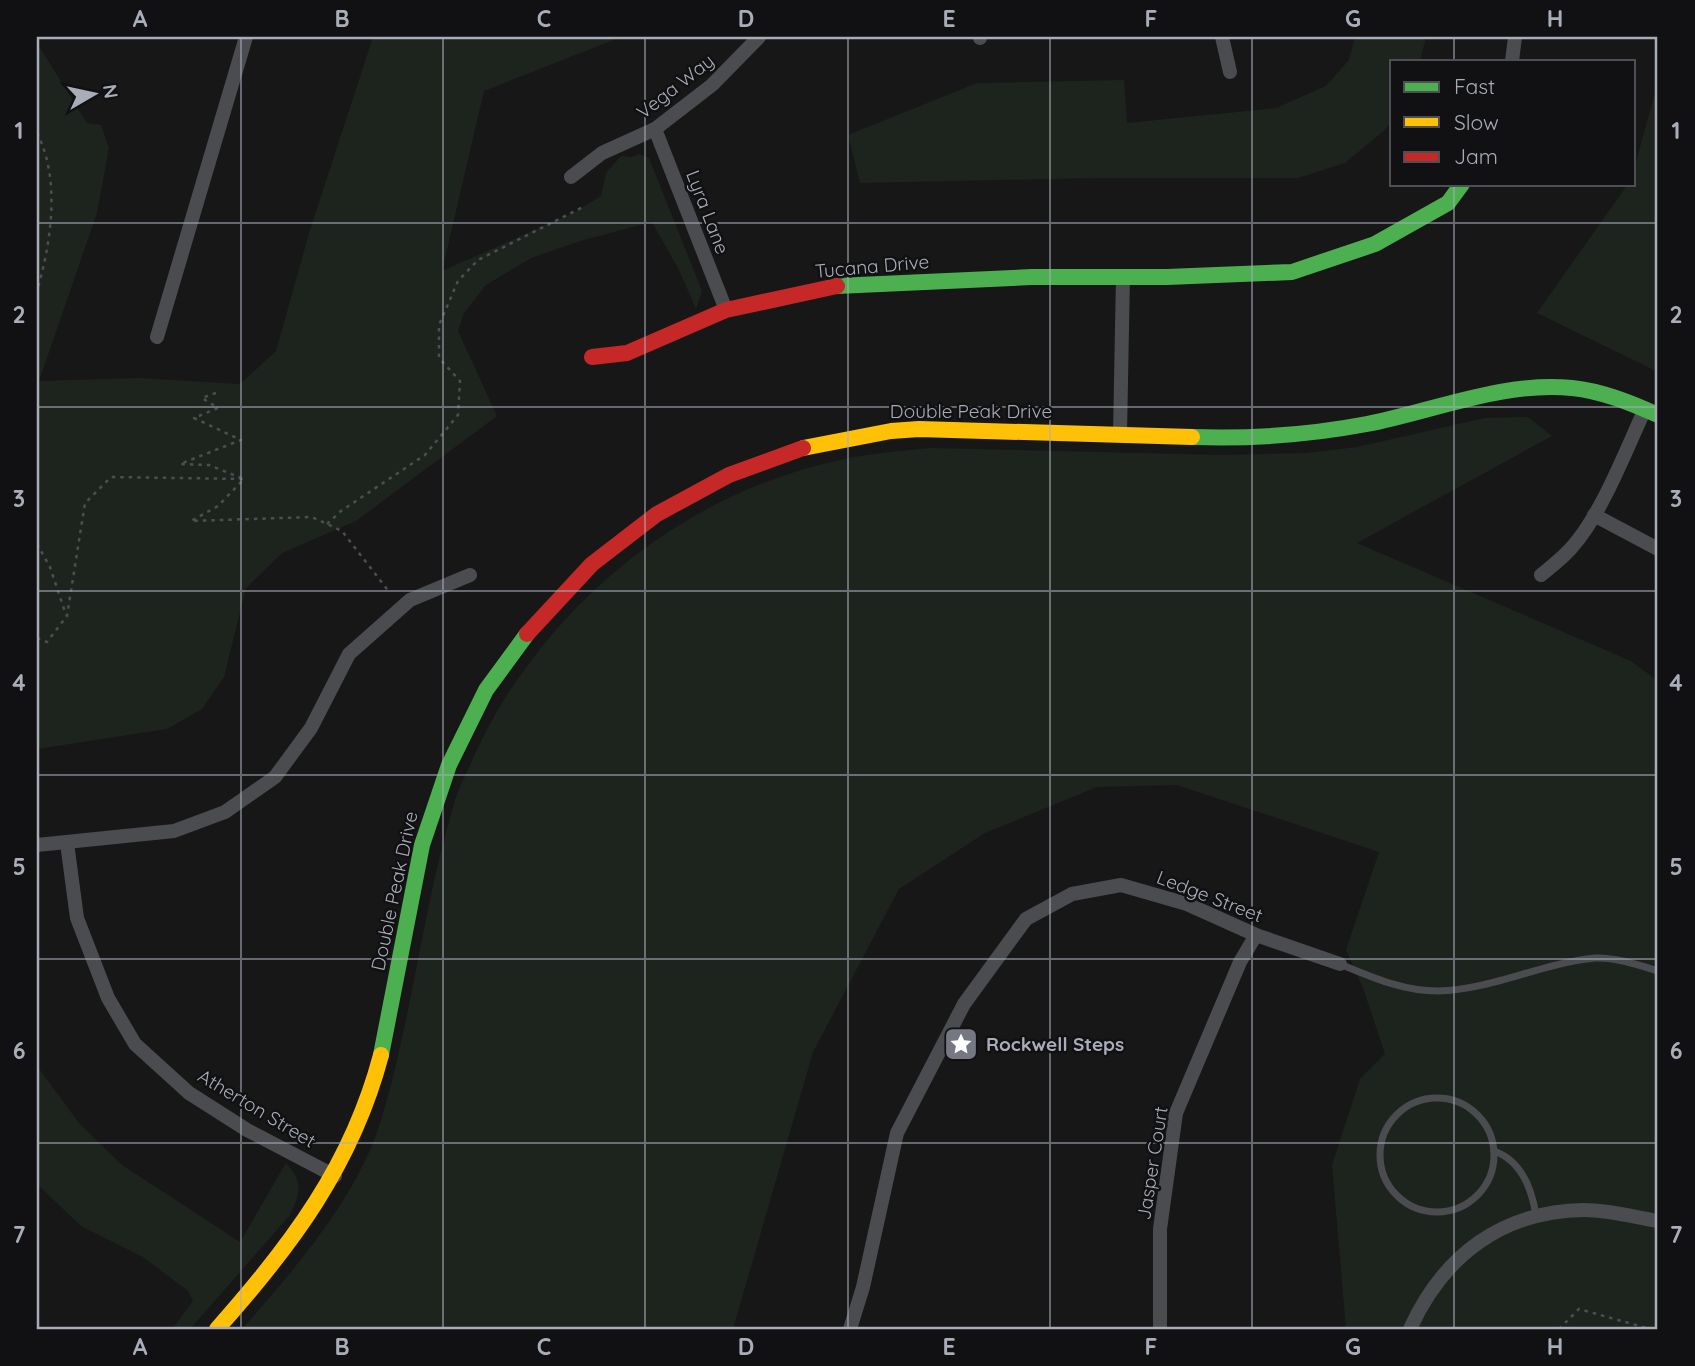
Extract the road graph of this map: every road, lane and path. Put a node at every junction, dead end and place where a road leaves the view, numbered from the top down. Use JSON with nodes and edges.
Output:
{"nodes":[{"id":1,"x":759,"y":37,"type":"edge"},
{"id":2,"x":1222,"y":37,"type":"edge"},
{"id":3,"x":1516,"y":37,"type":"edge"},
{"id":4,"x":241,"y":38,"type":"edge"},
{"id":5,"x":1512,"y":60,"type":"edge"},
{"id":6,"x":1230,"y":72,"type":"dead end"},
{"id":7,"x":655,"y":129,"type":"junction"},
{"id":8,"x":37,"y":133,"type":"edge"},
{"id":9,"x":571,"y":177,"type":"dead end"},
{"id":10,"x":1461,"y":186,"type":"edge"},
{"id":11,"x":583,"y":207,"type":"dead end"},
{"id":12,"x":1123,"y":276,"type":"junction"},
{"id":13,"x":37,"y":291,"type":"edge"},
{"id":14,"x":726,"y":310,"type":"junction"},
{"id":15,"x":157,"y":337,"type":"dead end"},
{"id":16,"x":592,"y":357,"type":"dead end"},
{"id":17,"x":216,"y":393,"type":"dead end"},
{"id":18,"x":1652,"y":412,"type":"edge"},
{"id":19,"x":1120,"y":434,"type":"junction"},
{"id":20,"x":244,"y":479,"type":"junction"},
{"id":21,"x":1594,"y":515,"type":"junction"},
{"id":22,"x":327,"y":524,"type":"junction"},
{"id":23,"x":37,"y":544,"type":"edge"},
{"id":24,"x":1658,"y":550,"type":"edge"},
{"id":25,"x":470,"y":575,"type":"dead end"},
{"id":26,"x":1541,"y":575,"type":"dead end"},
{"id":27,"x":390,"y":593,"type":"dead end"},
{"id":28,"x":66,"y":616,"type":"junction"},
{"id":29,"x":37,"y":638,"type":"edge"},
{"id":30,"x":67,"y":843,"type":"junction"},
{"id":31,"x":37,"y":845,"type":"edge"},
{"id":32,"x":1256,"y":935,"type":"junction"},
{"id":33,"x":1340,"y":964,"type":"joint"},
{"id":34,"x":1658,"y":971,"type":"edge"},
{"id":35,"x":1494,"y":1151,"type":"junction"},
{"id":36,"x":335,"y":1176,"type":"junction"},
{"id":37,"x":1536,"y":1217,"type":"junction"},
{"id":38,"x":1658,"y":1220,"type":"edge"},
{"id":39,"x":217,"y":1329,"type":"edge"},
{"id":40,"x":850,"y":1329,"type":"edge"},
{"id":41,"x":1160,"y":1329,"type":"edge"},
{"id":42,"x":1410,"y":1329,"type":"edge"},
{"id":43,"x":1559,"y":1329,"type":"edge"},
{"id":44,"x":1650,"y":1329,"type":"edge"}],
"edges":[{"from":1,"to":7,"type":"street","name":"Vega Way"},
{"from":2,"to":6,"type":"street"},
{"from":3,"to":5,"type":"street"},
{"from":4,"to":15,"type":"street"},
{"from":7,"to":9,"type":"street","name":"Vega Way"},
{"from":7,"to":14,"type":"street","name":"Lyra Lane"},
{"from":8,"to":13,"type":"path"},
{"from":10,"to":12,"type":"street","name":"Tucana Drive"},
{"from":11,"to":22,"type":"path"},
{"from":12,"to":14,"type":"street","name":"Tucana Drive"},
{"from":12,"to":19,"type":"street"},
{"from":14,"to":16,"type":"street","name":"Tucana Drive"},
{"from":17,"to":20,"type":"path"},
{"from":18,"to":19,"type":"street","name":"Double Peak Drive"},
{"from":18,"to":21,"type":"street"},
{"from":19,"to":36,"type":"street","name":"Double Peak Drive"},
{"from":20,"to":22,"type":"path"},
{"from":20,"to":28,"type":"path"},
{"from":21,"to":24,"type":"street"},
{"from":21,"to":26,"type":"street"},
{"from":22,"to":27,"type":"path"},
{"from":23,"to":28,"type":"path"},
{"from":25,"to":30,"type":"street"},
{"from":28,"to":29,"type":"path"},
{"from":30,"to":31,"type":"street"},
{"from":30,"to":36,"type":"street","name":"Atherton Street"},
{"from":32,"to":33,"type":"street","name":"Ledge Street"},
{"from":32,"to":40,"type":"street","name":"Ledge Street"},
{"from":32,"to":41,"type":"street","name":"Jasper Court"},
{"from":33,"to":34,"type":"lane","name":"Ledge Street"},
{"from":35,"to":35,"type":"lane"},
{"from":35,"to":37,"type":"lane"},
{"from":36,"to":39,"type":"street","name":"Double Peak Drive"},
{"from":37,"to":38,"type":"street"},
{"from":37,"to":42,"type":"street"},
{"from":43,"to":44,"type":"path"}]}
